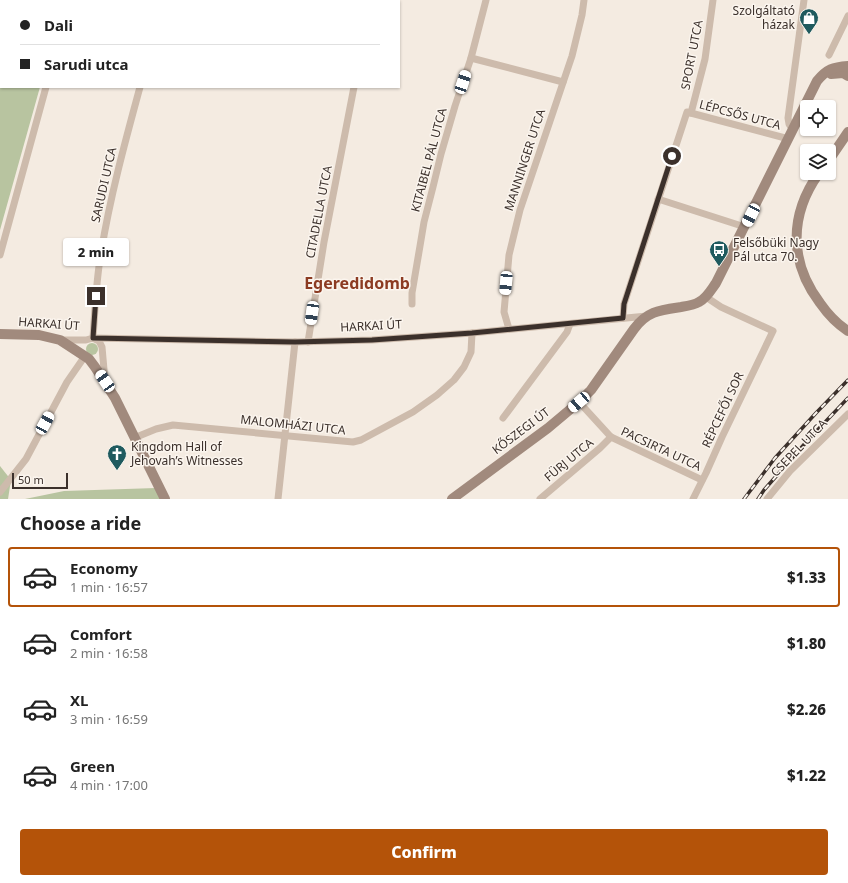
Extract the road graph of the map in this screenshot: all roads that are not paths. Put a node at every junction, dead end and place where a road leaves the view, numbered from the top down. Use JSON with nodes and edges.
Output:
{"nodes":[{"id":1,"x":486,"y":0,"type":"edge"},
{"id":2,"x":584,"y":0,"type":"edge"},
{"id":3,"x":713,"y":0,"type":"edge"},
{"id":4,"x":804,"y":0,"type":"edge"},
{"id":5,"x":848,"y":16,"type":"edge"},
{"id":6,"x":829,"y":55,"type":"dead end"},
{"id":7,"x":471,"y":58,"type":"junction"},
{"id":8,"x":848,"y":66,"type":"edge"},
{"id":9,"x":823,"y":74,"type":"junction"},
{"id":10,"x":848,"y":76,"type":"edge"},
{"id":11,"x":563,"y":82,"type":"junction"},
{"id":12,"x":46,"y":88,"type":"edge"},
{"id":13,"x":140,"y":88,"type":"edge"},
{"id":14,"x":354,"y":88,"type":"edge"},
{"id":15,"x":689,"y":113,"type":"junction"},
{"id":16,"x":791,"y":134,"type":"junction"},
{"id":17,"x":847,"y":134,"type":"edge"},
{"id":18,"x":836,"y":150,"type":"edge"},
{"id":19,"x":814,"y":180,"type":"edge"},
{"id":20,"x":658,"y":199,"type":"junction"},
{"id":21,"x":745,"y":227,"type":"junction"},
{"id":22,"x":0,"y":255,"type":"edge"},
{"id":23,"x":706,"y":297,"type":"junction"},
{"id":24,"x":412,"y":304,"type":"dead end"},
{"id":25,"x":647,"y":316,"type":"junction"},
{"id":26,"x":623,"y":318,"type":"junction"},
{"id":27,"x":570,"y":324,"type":"junction"},
{"id":28,"x":509,"y":329,"type":"junction"},
{"id":29,"x":848,"y":331,"type":"edge"},
{"id":30,"x":472,"y":333,"type":"junction"},
{"id":31,"x":0,"y":334,"type":"edge"},
{"id":32,"x":89,"y":339,"type":"junction"},
{"id":33,"x":60,"y":340,"type":"junction"},
{"id":34,"x":295,"y":342,"type":"junction"},
{"id":35,"x":308,"y":342,"type":"junction"},
{"id":36,"x":102,"y":351,"type":"junction"},
{"id":37,"x":86,"y":357,"type":"junction"},
{"id":38,"x":105,"y":381,"type":"junction"},
{"id":39,"x":579,"y":402,"type":"junction"},
{"id":40,"x":848,"y":414,"type":"edge"},
{"id":41,"x":503,"y":418,"type":"dead end"},
{"id":42,"x":285,"y":435,"type":"junction"},
{"id":43,"x":611,"y":437,"type":"junction"},
{"id":44,"x":134,"y":438,"type":"junction"},
{"id":45,"x":702,"y":480,"type":"junction"},
{"id":46,"x":0,"y":492,"type":"edge"},
{"id":47,"x":165,"y":499,"type":"edge"},
{"id":48,"x":278,"y":499,"type":"edge"},
{"id":49,"x":452,"y":499,"type":"edge"},
{"id":50,"x":540,"y":499,"type":"edge"},
{"id":51,"x":693,"y":499,"type":"edge"},
{"id":52,"x":767,"y":499,"type":"edge"}],
"edges":[{"from":1,"to":7,"type":"street","name":"KITAIBEL PÁL UTCA"},
{"from":2,"to":11,"type":"street","name":"MANNINGER UTCA"},
{"from":3,"to":15,"type":"street","name":"SPORT UTCA"},
{"from":4,"to":16,"type":"street"},
{"from":5,"to":6,"type":"street"},
{"from":7,"to":11,"type":"street"},
{"from":7,"to":24,"type":"street","name":"KITAIBEL PÁL UTCA"},
{"from":8,"to":9,"type":"main road"},
{"from":9,"to":10,"type":"main road"},
{"from":9,"to":16,"type":"main road"},
{"from":11,"to":28,"type":"street","name":"MANNINGER UTCA"},
{"from":12,"to":22,"type":"street"},
{"from":13,"to":32,"type":"street","name":"SARUDI UTCA"},
{"from":14,"to":35,"type":"street","name":"CITADELLA UTCA"},
{"from":15,"to":16,"type":"street","name":"LÉPCSŐS UTCA"},
{"from":15,"to":20,"type":"street","name":"SPORT UTCA"},
{"from":16,"to":21,"type":"main road"},
{"from":17,"to":18,"type":"main road"},
{"from":19,"to":29,"type":"main road"},
{"from":20,"to":21,"type":"street"},
{"from":20,"to":26,"type":"street","name":"SPORT UTCA"},
{"from":21,"to":23,"type":"main road"},
{"from":23,"to":25,"type":"main road","name":"KŐSZEGI ÚT"},
{"from":23,"to":45,"type":"street","name":"RÉPCEFŐI SOR"},
{"from":25,"to":26,"type":"street","name":"HARKAI ÚT"},
{"from":25,"to":39,"type":"main road","name":"KŐSZEGI ÚT"},
{"from":26,"to":27,"type":"street","name":"HARKAI ÚT"},
{"from":27,"to":28,"type":"street","name":"HARKAI ÚT"},
{"from":27,"to":41,"type":"street"},
{"from":28,"to":30,"type":"street","name":"HARKAI ÚT"},
{"from":30,"to":35,"type":"street","name":"HARKAI ÚT"},
{"from":30,"to":42,"type":"street","name":"MALOMHÁZI UTCA"},
{"from":31,"to":33,"type":"main road","name":"HARKAI ÚT"},
{"from":32,"to":33,"type":"street","name":"HARKAI ÚT"},
{"from":32,"to":34,"type":"street","name":"HARKAI ÚT"},
{"from":32,"to":36,"type":"street"},
{"from":32,"to":37,"type":"street","name":"SARUDI UTCA"},
{"from":33,"to":37,"type":"main road"},
{"from":34,"to":35,"type":"street","name":"HARKAI ÚT"},
{"from":34,"to":42,"type":"street"},
{"from":36,"to":37,"type":"street"},
{"from":36,"to":38,"type":"street"},
{"from":37,"to":38,"type":"main road"},
{"from":37,"to":46,"type":"street"},
{"from":38,"to":44,"type":"main road"},
{"from":39,"to":43,"type":"street","name":"PACSIRTA UTCA"},
{"from":39,"to":49,"type":"main road","name":"KŐSZEGI ÚT"},
{"from":40,"to":52,"type":"street","name":"CSEPEL UTCA"},
{"from":42,"to":44,"type":"street","name":"MALOMHÁZI UTCA"},
{"from":42,"to":48,"type":"street"},
{"from":43,"to":45,"type":"street","name":"PACSIRTA UTCA"},
{"from":43,"to":50,"type":"street","name":"FÜRJ UTCA"},
{"from":44,"to":47,"type":"main road"},
{"from":45,"to":51,"type":"street","name":"RÉPCEFŐI SOR"}]}
